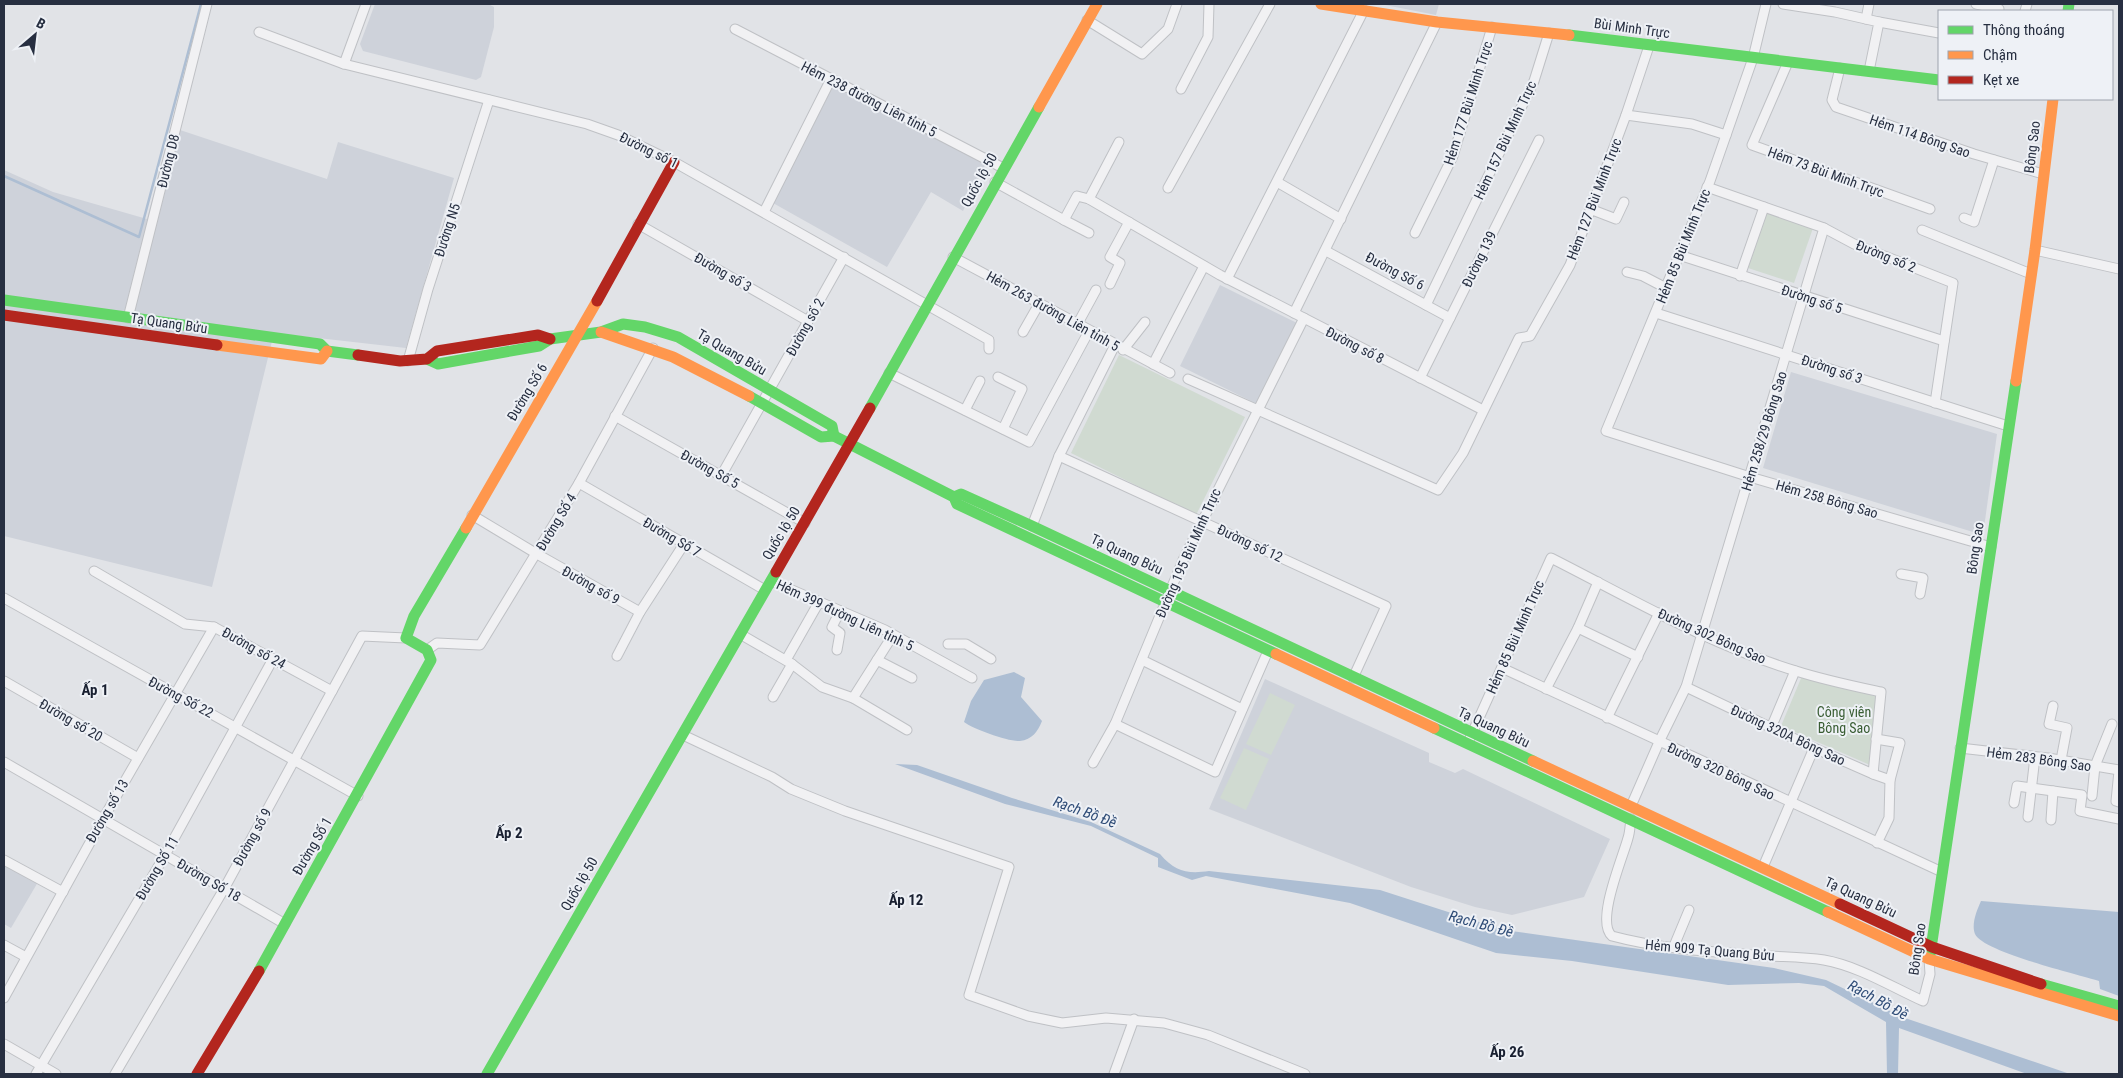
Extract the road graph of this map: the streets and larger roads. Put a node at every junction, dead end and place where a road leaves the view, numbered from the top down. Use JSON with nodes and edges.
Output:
{"nodes":[{"id":1,"x":207,"y":4,"type":"edge"},
{"id":2,"x":366,"y":4,"type":"edge"},
{"id":3,"x":1097,"y":4,"type":"edge"},
{"id":4,"x":1177,"y":4,"type":"edge"},
{"id":5,"x":1209,"y":4,"type":"edge"},
{"id":6,"x":1270,"y":4,"type":"edge"},
{"id":7,"x":1321,"y":4,"type":"edge"},
{"id":8,"x":1766,"y":4,"type":"edge"},
{"id":9,"x":1784,"y":4,"type":"edge"},
{"id":10,"x":1869,"y":4,"type":"edge"},
{"id":11,"x":1976,"y":4,"type":"edge"},
{"id":12,"x":1799,"y":5,"type":"edge"},
{"id":13,"x":1836,"y":8,"type":"edge"},
{"id":14,"x":1999,"y":8,"type":"edge"},
{"id":15,"x":1364,"y":10,"type":"junction"},
{"id":16,"x":1866,"y":19,"type":"junction"},
{"id":17,"x":1087,"y":20,"type":"junction"},
{"id":18,"x":1437,"y":22,"type":"junction"},
{"id":19,"x":1879,"y":22,"type":"junction"},
{"id":20,"x":1492,"y":27,"type":"junction"},
{"id":21,"x":735,"y":29,"type":"dead end"},
{"id":22,"x":259,"y":32,"type":"dead end"},
{"id":23,"x":1549,"y":33,"type":"junction"},
{"id":24,"x":1938,"y":33,"type":"edge"},
{"id":25,"x":1649,"y":46,"type":"junction"},
{"id":26,"x":1753,"y":58,"type":"junction"},
{"id":27,"x":1788,"y":62,"type":"junction"},
{"id":28,"x":344,"y":64,"type":"junction"},
{"id":29,"x":1840,"y":68,"type":"junction"},
{"id":30,"x":1869,"y":71,"type":"junction"},
{"id":31,"x":830,"y":79,"type":"junction"},
{"id":32,"x":1938,"y":80,"type":"edge"},
{"id":33,"x":1181,"y":89,"type":"dead end"},
{"id":34,"x":489,"y":100,"type":"junction"},
{"id":35,"x":2053,"y":100,"type":"edge"},
{"id":36,"x":1626,"y":115,"type":"junction"},
{"id":37,"x":1726,"y":135,"type":"junction"},
{"id":38,"x":1539,"y":140,"type":"dead end"},
{"id":39,"x":1119,"y":142,"type":"dead end"},
{"id":40,"x":1994,"y":160,"type":"junction"},
{"id":41,"x":674,"y":162,"type":"junction"},
{"id":42,"x":1003,"y":168,"type":"junction"},
{"id":43,"x":2043,"y":174,"type":"junction"},
{"id":44,"x":995,"y":182,"type":"junction"},
{"id":45,"x":1277,"y":182,"type":"junction"},
{"id":46,"x":1707,"y":187,"type":"junction"},
{"id":47,"x":1168,"y":188,"type":"dead end"},
{"id":48,"x":1089,"y":200,"type":"junction"},
{"id":49,"x":1624,"y":202,"type":"dead end"},
{"id":50,"x":1764,"y":207,"type":"junction"},
{"id":51,"x":1590,"y":209,"type":"junction"},
{"id":52,"x":1930,"y":209,"type":"dead end"},
{"id":53,"x":764,"y":212,"type":"junction"},
{"id":54,"x":1964,"y":218,"type":"dead end"},
{"id":55,"x":1341,"y":219,"type":"junction"},
{"id":56,"x":1064,"y":220,"type":"junction"},
{"id":57,"x":1129,"y":222,"type":"junction"},
{"id":58,"x":638,"y":224,"type":"junction"},
{"id":59,"x":1824,"y":228,"type":"junction"},
{"id":60,"x":1922,"y":230,"type":"dead end"},
{"id":61,"x":1089,"y":233,"type":"dead end"},
{"id":62,"x":1415,"y":233,"type":"dead end"},
{"id":63,"x":2034,"y":250,"type":"junction"},
{"id":64,"x":1326,"y":251,"type":"junction"},
{"id":65,"x":1679,"y":255,"type":"junction"},
{"id":66,"x":844,"y":257,"type":"junction"},
{"id":67,"x":953,"y":257,"type":"junction"},
{"id":68,"x":1204,"y":266,"type":"junction"},
{"id":69,"x":2119,"y":269,"type":"edge"},
{"id":70,"x":1627,"y":272,"type":"dead end"},
{"id":71,"x":2031,"y":274,"type":"junction"},
{"id":72,"x":1740,"y":276,"type":"junction"},
{"id":73,"x":1227,"y":279,"type":"junction"},
{"id":74,"x":1110,"y":284,"type":"dead end"},
{"id":75,"x":1666,"y":288,"type":"junction"},
{"id":76,"x":1096,"y":290,"type":"dead end"},
{"id":77,"x":1804,"y":297,"type":"junction"},
{"id":78,"x":4,"y":300,"type":"edge"},
{"id":79,"x":1039,"y":304,"type":"junction"},
{"id":80,"x":927,"y":305,"type":"junction"},
{"id":81,"x":1426,"y":305,"type":"junction"},
{"id":82,"x":81,"y":311,"type":"junction"},
{"id":83,"x":1294,"y":313,"type":"junction"},
{"id":84,"x":1656,"y":313,"type":"junction"},
{"id":85,"x":4,"y":315,"type":"edge"},
{"id":86,"x":128,"y":318,"type":"junction"},
{"id":87,"x":1304,"y":318,"type":"junction"},
{"id":88,"x":1450,"y":318,"type":"junction"},
{"id":89,"x":808,"y":321,"type":"junction"},
{"id":90,"x":1145,"y":322,"type":"dead end"},
{"id":91,"x":79,"y":325,"type":"junction"},
{"id":92,"x":1077,"y":325,"type":"junction"},
{"id":93,"x":1089,"y":331,"type":"junction"},
{"id":94,"x":601,"y":332,"type":"junction"},
{"id":95,"x":1023,"y":332,"type":"dead end"},
{"id":96,"x":580,"y":333,"type":"junction"},
{"id":97,"x":1944,"y":341,"type":"junction"},
{"id":98,"x":653,"y":348,"type":"junction"},
{"id":99,"x":1119,"y":348,"type":"junction"},
{"id":100,"x":989,"y":350,"type":"dead end"},
{"id":101,"x":327,"y":352,"type":"junction"},
{"id":102,"x":1787,"y":355,"type":"junction"},
{"id":103,"x":408,"y":361,"type":"junction"},
{"id":104,"x":1153,"y":364,"type":"junction"},
{"id":105,"x":890,"y":373,"type":"junction"},
{"id":106,"x":1170,"y":373,"type":"dead end"},
{"id":107,"x":998,"y":377,"type":"dead end"},
{"id":108,"x":1420,"y":378,"type":"junction"},
{"id":109,"x":1188,"y":379,"type":"dead end"},
{"id":110,"x":980,"y":381,"type":"dead end"},
{"id":111,"x":769,"y":391,"type":"junction"},
{"id":112,"x":1935,"y":403,"type":"junction"},
{"id":113,"x":762,"y":404,"type":"junction"},
{"id":114,"x":965,"y":410,"type":"junction"},
{"id":115,"x":1257,"y":410,"type":"junction"},
{"id":116,"x":1483,"y":410,"type":"junction"},
{"id":117,"x":615,"y":416,"type":"junction"},
{"id":118,"x":2008,"y":426,"type":"junction"},
{"id":119,"x":1003,"y":429,"type":"junction"},
{"id":120,"x":1606,"y":431,"type":"joint"},
{"id":121,"x":834,"y":436,"type":"junction"},
{"id":122,"x":850,"y":444,"type":"junction"},
{"id":123,"x":1059,"y":456,"type":"junction"},
{"id":124,"x":721,"y":476,"type":"junction"},
{"id":125,"x":1750,"y":477,"type":"junction"},
{"id":126,"x":579,"y":483,"type":"junction"},
{"id":127,"x":954,"y":497,"type":"junction"},
{"id":128,"x":472,"y":515,"type":"junction"},
{"id":129,"x":1201,"y":521,"type":"junction"},
{"id":130,"x":805,"y":524,"type":"junction"},
{"id":131,"x":1032,"y":526,"type":"junction"},
{"id":132,"x":684,"y":544,"type":"junction"},
{"id":133,"x":1991,"y":547,"type":"junction"},
{"id":134,"x":537,"y":554,"type":"junction"},
{"id":135,"x":1550,"y":558,"type":"joint"},
{"id":136,"x":94,"y":571,"type":"dead end"},
{"id":137,"x":1901,"y":574,"type":"dead end"},
{"id":138,"x":1598,"y":582,"type":"junction"},
{"id":139,"x":768,"y":585,"type":"junction"},
{"id":140,"x":1920,"y":594,"type":"dead end"},
{"id":141,"x":1167,"y":596,"type":"junction"},
{"id":142,"x":4,"y":598,"type":"edge"},
{"id":143,"x":819,"y":602,"type":"junction"},
{"id":144,"x":840,"y":611,"type":"junction"},
{"id":145,"x":640,"y":612,"type":"junction"},
{"id":146,"x":1659,"y":614,"type":"junction"},
{"id":147,"x":214,"y":627,"type":"junction"},
{"id":148,"x":1578,"y":628,"type":"junction"},
{"id":149,"x":740,"y":634,"type":"junction"},
{"id":150,"x":893,"y":635,"type":"junction"},
{"id":151,"x":1704,"y":635,"type":"junction"},
{"id":152,"x":406,"y":638,"type":"junction"},
{"id":153,"x":948,"y":644,"type":"dead end"},
{"id":154,"x":427,"y":650,"type":"junction"},
{"id":155,"x":838,"y":650,"type":"dead end"},
{"id":156,"x":1268,"y":651,"type":"junction"},
{"id":157,"x":617,"y":656,"type":"dead end"},
{"id":158,"x":1638,"y":658,"type":"junction"},
{"id":159,"x":273,"y":659,"type":"junction"},
{"id":160,"x":991,"y":659,"type":"dead end"},
{"id":161,"x":877,"y":660,"type":"junction"},
{"id":162,"x":1142,"y":660,"type":"junction"},
{"id":163,"x":789,"y":662,"type":"junction"},
{"id":164,"x":1502,"y":668,"type":"junction"},
{"id":165,"x":1795,"y":671,"type":"junction"},
{"id":166,"x":912,"y":678,"type":"dead end"},
{"id":167,"x":972,"y":678,"type":"dead end"},
{"id":168,"x":1353,"y":678,"type":"junction"},
{"id":169,"x":4,"y":681,"type":"edge"},
{"id":170,"x":1686,"y":687,"type":"junction"},
{"id":171,"x":1546,"y":689,"type":"junction"},
{"id":172,"x":332,"y":691,"type":"junction"},
{"id":173,"x":176,"y":695,"type":"junction"},
{"id":174,"x":773,"y":697,"type":"dead end"},
{"id":175,"x":853,"y":698,"type":"junction"},
{"id":176,"x":2053,"y":706,"type":"dead end"},
{"id":177,"x":1242,"y":709,"type":"junction"},
{"id":178,"x":1607,"y":718,"type":"junction"},
{"id":179,"x":1114,"y":724,"type":"junction"},
{"id":180,"x":2112,"y":724,"type":"dead end"},
{"id":181,"x":236,"y":726,"type":"junction"},
{"id":182,"x":1771,"y":728,"type":"junction"},
{"id":183,"x":907,"y":730,"type":"dead end"},
{"id":184,"x":684,"y":735,"type":"junction"},
{"id":185,"x":1470,"y":738,"type":"junction"},
{"id":186,"x":1876,"y":739,"type":"junction"},
{"id":187,"x":1659,"y":742,"type":"junction"},
{"id":188,"x":1814,"y":748,"type":"junction"},
{"id":189,"x":1960,"y":748,"type":"junction"},
{"id":190,"x":2035,"y":757,"type":"junction"},
{"id":191,"x":138,"y":758,"type":"junction"},
{"id":192,"x":295,"y":759,"type":"junction"},
{"id":193,"x":2061,"y":760,"type":"junction"},
{"id":194,"x":4,"y":762,"type":"edge"},
{"id":195,"x":1093,"y":763,"type":"dead end"},
{"id":196,"x":2095,"y":766,"type":"junction"},
{"id":197,"x":2119,"y":770,"type":"edge"},
{"id":198,"x":1872,"y":774,"type":"junction"},
{"id":199,"x":1890,"y":780,"type":"junction"},
{"id":200,"x":2031,"y":788,"type":"junction"},
{"id":201,"x":2054,"y":791,"type":"junction"},
{"id":202,"x":358,"y":796,"type":"junction"},
{"id":203,"x":2092,"y":796,"type":"dead end"},
{"id":204,"x":2119,"y":802,"type":"edge"},
{"id":205,"x":1790,"y":803,"type":"junction"},
{"id":206,"x":2014,"y":803,"type":"dead end"},
{"id":207,"x":1632,"y":806,"type":"junction"},
{"id":208,"x":2028,"y":817,"type":"dead end"},
{"id":209,"x":2119,"y":818,"type":"edge"},
{"id":210,"x":103,"y":819,"type":"junction"},
{"id":211,"x":1631,"y":819,"type":"junction"},
{"id":212,"x":2050,"y":820,"type":"dead end"},
{"id":213,"x":1877,"y":843,"type":"junction"},
{"id":214,"x":165,"y":855,"type":"junction"},
{"id":215,"x":4,"y":860,"type":"edge"},
{"id":216,"x":1763,"y":867,"type":"junction"},
{"id":217,"x":1942,"y":872,"type":"junction"},
{"id":218,"x":224,"y":889,"type":"junction"},
{"id":219,"x":62,"y":892,"type":"junction"},
{"id":220,"x":1690,"y":910,"type":"dead end"},
{"id":221,"x":285,"y":924,"type":"junction"},
{"id":222,"x":4,"y":945,"type":"edge"},
{"id":223,"x":1674,"y":946,"type":"junction"},
{"id":224,"x":1932,"y":947,"type":"junction"},
{"id":225,"x":26,"y":957,"type":"junction"},
{"id":226,"x":1929,"y":959,"type":"junction"},
{"id":227,"x":2025,"y":984,"type":"junction"},
{"id":228,"x":4,"y":998,"type":"edge"},
{"id":229,"x":1923,"y":1001,"type":"joint"},
{"id":230,"x":2119,"y":1006,"type":"edge"},
{"id":231,"x":2119,"y":1016,"type":"edge"},
{"id":232,"x":1134,"y":1019,"type":"junction"},
{"id":233,"x":4,"y":1044,"type":"edge"},
{"id":234,"x":39,"y":1070,"type":"edge"},
{"id":235,"x":56,"y":1074,"type":"edge"},
{"id":236,"x":115,"y":1074,"type":"edge"},
{"id":237,"x":197,"y":1074,"type":"edge"},
{"id":238,"x":487,"y":1074,"type":"edge"},
{"id":239,"x":1114,"y":1074,"type":"edge"},
{"id":240,"x":1305,"y":1074,"type":"edge"}],
"edges":[{"from":1,"to":86,"type":"street","name":"Đường D8"},
{"from":2,"to":28,"type":"street"},
{"from":3,"to":17,"type":"street","name":"Quốc lộ 50"},
{"from":4,"to":17,"type":"street"},
{"from":5,"to":33,"type":"street"},
{"from":6,"to":47,"type":"street"},
{"from":7,"to":15,"type":"street","name":"Bùi Minh Trực"},
{"from":8,"to":26,"type":"street","name":"Hẻm 85 Bùi Minh Trực"},
{"from":9,"to":12,"type":"street"},
{"from":10,"to":16,"type":"street"},
{"from":11,"to":14,"type":"street"},
{"from":12,"to":13,"type":"street"},
{"from":13,"to":16,"type":"street"},
{"from":15,"to":18,"type":"street","name":"Bùi Minh Trực"},
{"from":15,"to":45,"type":"street"},
{"from":16,"to":19,"type":"street"},
{"from":17,"to":42,"type":"street","name":"Quốc lộ 50"},
{"from":18,"to":20,"type":"street","name":"Bùi Minh Trực"},
{"from":18,"to":55,"type":"street"},
{"from":19,"to":24,"type":"street"},
{"from":19,"to":30,"type":"street"},
{"from":20,"to":23,"type":"street","name":"Bùi Minh Trực"},
{"from":20,"to":62,"type":"street","name":"Hẻm 177 Bùi Minh Trực"},
{"from":21,"to":31,"type":"street","name":"Hẻm 238 đường Liên tỉnh 5"},
{"from":22,"to":28,"type":"street","name":"Đường số 1"},
{"from":23,"to":25,"type":"street","name":"Bùi Minh Trực"},
{"from":23,"to":81,"type":"street","name":"Hẻm 157 Bùi Minh Trực"},
{"from":25,"to":26,"type":"street","name":"Bùi Minh Trực"},
{"from":25,"to":36,"type":"street","name":"Hẻm 127 Bùi Minh Trực"},
{"from":26,"to":27,"type":"street","name":"Bùi Minh Trực"},
{"from":26,"to":37,"type":"street","name":"Hẻm 85 Bùi Minh Trực"},
{"from":27,"to":29,"type":"street","name":"Bùi Minh Trực"},
{"from":27,"to":52,"type":"street","name":"Hẻm 73 Bùi Minh Trực"},
{"from":28,"to":34,"type":"street","name":"Đường số 1"},
{"from":29,"to":30,"type":"street","name":"Bùi Minh Trực"},
{"from":29,"to":40,"type":"street","name":"Hẻm 114 Bông Sao"},
{"from":30,"to":32,"type":"street","name":"Bùi Minh Trực"},
{"from":31,"to":42,"type":"street","name":"Hẻm 238 đường Liên tỉnh 5"},
{"from":31,"to":53,"type":"street"},
{"from":34,"to":41,"type":"street","name":"Đường số 1"},
{"from":34,"to":103,"type":"street","name":"Đường N5"},
{"from":35,"to":43,"type":"street","name":"Bông Sao"},
{"from":36,"to":37,"type":"street"},
{"from":36,"to":51,"type":"street","name":"Hẻm 127 Bùi Minh Trực"},
{"from":37,"to":46,"type":"street","name":"Hẻm 85 Bùi Minh Trực"},
{"from":38,"to":88,"type":"street","name":"Đường 139"},
{"from":39,"to":48,"type":"street"},
{"from":40,"to":43,"type":"street","name":"Hẻm 114 Bông Sao"},
{"from":40,"to":54,"type":"street"},
{"from":41,"to":53,"type":"street","name":"Đường số 1"},
{"from":41,"to":58,"type":"street","name":"Đường Số 6"},
{"from":42,"to":44,"type":"street","name":"Quốc lộ 50"},
{"from":43,"to":63,"type":"street","name":"Bông Sao"},
{"from":44,"to":56,"type":"street"},
{"from":44,"to":67,"type":"street","name":"Quốc lộ 50"},
{"from":45,"to":55,"type":"street"},
{"from":45,"to":73,"type":"street"},
{"from":46,"to":50,"type":"street","name":"Đường số 2"},
{"from":46,"to":65,"type":"street","name":"Hẻm 85 Bùi Minh Trực"},
{"from":48,"to":56,"type":"street"},
{"from":48,"to":57,"type":"street","name":"Đường số 8"},
{"from":49,"to":51,"type":"street"},
{"from":50,"to":59,"type":"street","name":"Đường số 2"},
{"from":50,"to":72,"type":"street"},
{"from":51,"to":116,"type":"street","name":"Hẻm 127 Bùi Minh Trực"},
{"from":53,"to":66,"type":"street","name":"Đường số 1"},
{"from":55,"to":64,"type":"street"},
{"from":56,"to":61,"type":"street"},
{"from":57,"to":68,"type":"street","name":"Đường số 8"},
{"from":57,"to":74,"type":"street"},
{"from":58,"to":89,"type":"street","name":"Đường số 3"},
{"from":58,"to":96,"type":"street","name":"Đường Số 6"},
{"from":59,"to":77,"type":"street","name":"Hẻm 258/29 Bông Sao"},
{"from":59,"to":97,"type":"street","name":"Đường số 2"},
{"from":60,"to":71,"type":"street"},
{"from":63,"to":69,"type":"street"},
{"from":63,"to":71,"type":"street","name":"Bông Sao"},
{"from":64,"to":81,"type":"street","name":"Đường Số 6"},
{"from":64,"to":83,"type":"street"},
{"from":65,"to":72,"type":"street","name":"Đường số 5"},
{"from":65,"to":75,"type":"street","name":"Hẻm 85 Bùi Minh Trực"},
{"from":66,"to":80,"type":"street","name":"Đường số 1"},
{"from":66,"to":89,"type":"street","name":"Đường số 2"},
{"from":67,"to":79,"type":"street","name":"Hẻm 263 đường Liên tỉnh 5"},
{"from":67,"to":80,"type":"street","name":"Quốc lộ 50"},
{"from":68,"to":73,"type":"street","name":"Đường số 8"},
{"from":68,"to":104,"type":"street"},
{"from":70,"to":75,"type":"street"},
{"from":71,"to":118,"type":"street","name":"Bông Sao"},
{"from":72,"to":77,"type":"street","name":"Đường số 5"},
{"from":73,"to":83,"type":"street","name":"Đường số 8"},
{"from":75,"to":84,"type":"street","name":"Hẻm 85 Bùi Minh Trực"},
{"from":76,"to":92,"type":"street"},
{"from":77,"to":97,"type":"street","name":"Đường số 5"},
{"from":77,"to":102,"type":"street","name":"Hẻm 258/29 Bông Sao"},
{"from":78,"to":82,"type":"street","name":"Tạ Quang Bửu"},
{"from":79,"to":92,"type":"street","name":"Hẻm 263 đường Liên tỉnh 5"},
{"from":79,"to":95,"type":"street"},
{"from":80,"to":100,"type":"street","name":"Đường số 1"},
{"from":80,"to":105,"type":"street","name":"Quốc lộ 50"},
{"from":81,"to":88,"type":"street","name":"Đường Số 6"},
{"from":82,"to":86,"type":"street","name":"Tạ Quang Bửu"},
{"from":82,"to":91,"type":"street"},
{"from":83,"to":87,"type":"street","name":"Đường số 8"},
{"from":84,"to":102,"type":"street","name":"Đường số 3"},
{"from":84,"to":120,"type":"street","name":"Hẻm 85 Bùi Minh Trực"},
{"from":85,"to":91,"type":"street","name":"Tạ Quang Bửu"},
{"from":86,"to":101,"type":"street","name":"Tạ Quang Bửu"},
{"from":87,"to":108,"type":"street","name":"Đường số 8"},
{"from":87,"to":115,"type":"street","name":"Đường 195 Bùi Minh Trực"},
{"from":88,"to":108,"type":"street","name":"Đường 139"},
{"from":89,"to":111,"type":"street","name":"Đường số 2"},
{"from":90,"to":99,"type":"street"},
{"from":91,"to":101,"type":"street","name":"Tạ Quang Bửu"},
{"from":92,"to":93,"type":"street","name":"Hẻm 263 đường Liên tỉnh 5"},
{"from":93,"to":99,"type":"street","name":"Hẻm 263 đường Liên tỉnh 5"},
{"from":93,"to":119,"type":"street"},
{"from":94,"to":96,"type":"street","name":"Tạ Quang Bửu"},
{"from":94,"to":98,"type":"street","name":"Tạ Quang Bửu"},
{"from":94,"to":111,"type":"street","name":"Tạ Quang Bửu"},
{"from":96,"to":103,"type":"street","name":"Tạ Quang Bửu"},
{"from":96,"to":128,"type":"street","name":"Đường Số 6"},
{"from":97,"to":112,"type":"street","name":"Đường số 2"},
{"from":98,"to":113,"type":"street","name":"Tạ Quang Bửu"},
{"from":98,"to":117,"type":"street","name":"Đường Số 4"},
{"from":99,"to":104,"type":"street","name":"Hẻm 263 đường Liên tỉnh 5"},
{"from":99,"to":123,"type":"street"},
{"from":101,"to":103,"type":"street","name":"Tạ Quang Bửu"},
{"from":102,"to":112,"type":"street","name":"Đường số 3"},
{"from":102,"to":125,"type":"street","name":"Hẻm 258/29 Bông Sao"},
{"from":104,"to":106,"type":"street","name":"Hẻm 263 đường Liên tỉnh 5"},
{"from":105,"to":114,"type":"street"},
{"from":105,"to":122,"type":"street","name":"Quốc lộ 50"},
{"from":107,"to":119,"type":"street"},
{"from":108,"to":116,"type":"street","name":"Đường số 8"},
{"from":109,"to":115,"type":"street"},
{"from":110,"to":114,"type":"street"},
{"from":111,"to":113,"type":"street","name":"Đường số 2"},
{"from":111,"to":121,"type":"street","name":"Tạ Quang Bửu"},
{"from":112,"to":118,"type":"street","name":"Đường số 3"},
{"from":113,"to":121,"type":"street","name":"Tạ Quang Bửu"},
{"from":113,"to":124,"type":"street","name":"Đường số 2"},
{"from":114,"to":119,"type":"street"},
{"from":115,"to":116,"type":"street"},
{"from":115,"to":129,"type":"street","name":"Đường 195 Bùi Minh Trực"},
{"from":117,"to":124,"type":"street","name":"Đường Số 5"},
{"from":117,"to":126,"type":"street","name":"Đường Số 4"},
{"from":118,"to":133,"type":"street","name":"Bông Sao"},
{"from":120,"to":125,"type":"street","name":"Hẻm 258 Bông Sao"},
{"from":121,"to":122,"type":"street","name":"Tạ Quang Bửu"},
{"from":122,"to":127,"type":"street","name":"Tạ Quang Bửu"},
{"from":122,"to":130,"type":"street","name":"Quốc lộ 50"},
{"from":123,"to":129,"type":"street","name":"Đường số 12"},
{"from":123,"to":131,"type":"street"},
{"from":124,"to":130,"type":"street","name":"Đường Số 5"},
{"from":125,"to":133,"type":"street","name":"Hẻm 258 Bông Sao"},
{"from":125,"to":151,"type":"street","name":"Hẻm 258/29 Bông Sao"},
{"from":126,"to":132,"type":"street","name":"Đường Số 7"},
{"from":126,"to":134,"type":"street","name":"Đường Số 4"},
{"from":127,"to":131,"type":"street","name":"Tạ Quang Bửu"},
{"from":127,"to":141,"type":"street","name":"Tạ Quang Bửu"},
{"from":128,"to":134,"type":"street","name":"Đường số 9"},
{"from":128,"to":152,"type":"street","name":"Đường Số 6"},
{"from":129,"to":141,"type":"street","name":"Đường 195 Bùi Minh Trực"},
{"from":129,"to":168,"type":"street","name":"Đường số 12"},
{"from":130,"to":139,"type":"street","name":"Quốc lộ 50"},
{"from":131,"to":141,"type":"street","name":"Tạ Quang Bửu"},
{"from":132,"to":139,"type":"street","name":"Đường Số 7"},
{"from":132,"to":145,"type":"street"},
{"from":133,"to":189,"type":"street","name":"Bông Sao"},
{"from":134,"to":145,"type":"street","name":"Đường số 9"},
{"from":134,"to":154,"type":"street","name":"Đường Số 4"},
{"from":135,"to":138,"type":"street","name":"Đường 302 Bông Sao"},
{"from":135,"to":164,"type":"street","name":"Hẻm 85 Bùi Minh Trực"},
{"from":136,"to":147,"type":"street","name":"Đường số 24"},
{"from":137,"to":140,"type":"street"},
{"from":138,"to":146,"type":"street","name":"Đường 302 Bông Sao"},
{"from":138,"to":148,"type":"street"},
{"from":139,"to":143,"type":"street","name":"Hẻm 399 đường Liên tỉnh 5"},
{"from":139,"to":149,"type":"street","name":"Quốc lộ 50"},
{"from":141,"to":156,"type":"street","name":"Tạ Quang Bửu"},
{"from":141,"to":162,"type":"street","name":"Đường 195 Bùi Minh Trực"},
{"from":141,"to":168,"type":"street","name":"Tạ Quang Bửu"},
{"from":142,"to":173,"type":"street","name":"Đường Số 22"},
{"from":143,"to":144,"type":"street","name":"Hẻm 399 đường Liên tỉnh 5"},
{"from":143,"to":163,"type":"street"},
{"from":144,"to":150,"type":"street","name":"Hẻm 399 đường Liên tỉnh 5"},
{"from":144,"to":155,"type":"street"},
{"from":145,"to":157,"type":"street"},
{"from":146,"to":151,"type":"street","name":"Đường 302 Bông Sao"},
{"from":146,"to":158,"type":"street"},
{"from":147,"to":159,"type":"street","name":"Đường số 24"},
{"from":147,"to":173,"type":"street","name":"Đường số 13"},
{"from":148,"to":158,"type":"street"},
{"from":148,"to":171,"type":"street"},
{"from":149,"to":163,"type":"street"},
{"from":149,"to":184,"type":"street","name":"Quốc lộ 50"},
{"from":150,"to":161,"type":"street"},
{"from":150,"to":167,"type":"street","name":"Hẻm 399 đường Liên tỉnh 5"},
{"from":151,"to":165,"type":"street","name":"Đường 302 Bông Sao"},
{"from":151,"to":170,"type":"street","name":"Hẻm 258/29 Bông Sao"},
{"from":152,"to":154,"type":"street"},
{"from":152,"to":172,"type":"street","name":"Đường số 9"},
{"from":153,"to":160,"type":"street"},
{"from":154,"to":202,"type":"street","name":"Đường Số 1"},
{"from":156,"to":177,"type":"street"},
{"from":156,"to":185,"type":"street","name":"Tạ Quang Bửu"},
{"from":158,"to":178,"type":"street"},
{"from":159,"to":172,"type":"street","name":"Đường số 24"},
{"from":159,"to":181,"type":"street","name":"Đường Số 11"},
{"from":161,"to":166,"type":"street"},
{"from":161,"to":175,"type":"street"},
{"from":162,"to":177,"type":"street"},
{"from":162,"to":179,"type":"street","name":"Đường 195 Bùi Minh Trực"},
{"from":163,"to":174,"type":"street"},
{"from":163,"to":175,"type":"street"},
{"from":164,"to":171,"type":"street","name":"Đường 320 Bông Sao"},
{"from":164,"to":185,"type":"street","name":"Hẻm 85 Bùi Minh Trực"},
{"from":165,"to":182,"type":"street"},
{"from":165,"to":186,"type":"street","name":"Đường 302 Bông Sao"},
{"from":168,"to":185,"type":"street","name":"Tạ Quang Bửu"},
{"from":169,"to":191,"type":"street","name":"Đường số 20"},
{"from":170,"to":182,"type":"street","name":"Đường 320A Bông Sao"},
{"from":170,"to":187,"type":"street","name":"Hẻm 258/29 Bông Sao"},
{"from":171,"to":178,"type":"street","name":"Đường 320 Bông Sao"},
{"from":172,"to":192,"type":"street","name":"Đường số 9"},
{"from":173,"to":181,"type":"street","name":"Đường Số 22"},
{"from":173,"to":191,"type":"street","name":"Đường số 13"},
{"from":175,"to":183,"type":"street"},
{"from":176,"to":193,"type":"street"},
{"from":177,"to":179,"type":"street"},
{"from":178,"to":187,"type":"street","name":"Đường 320 Bông Sao"},
{"from":179,"to":195,"type":"street","name":"Đường 195 Bùi Minh Trực"},
{"from":180,"to":196,"type":"street"},
{"from":181,"to":192,"type":"street","name":"Đường Số 22"},
{"from":181,"to":214,"type":"street","name":"Đường Số 11"},
{"from":182,"to":188,"type":"street","name":"Đường 320A Bông Sao"},
{"from":184,"to":232,"type":"street"},
{"from":184,"to":238,"type":"street","name":"Quốc lộ 50"},
{"from":185,"to":207,"type":"street","name":"Tạ Quang Bửu"},
{"from":185,"to":211,"type":"street","name":"Tạ Quang Bửu"},
{"from":186,"to":198,"type":"street"},
{"from":186,"to":199,"type":"street"},
{"from":187,"to":205,"type":"street","name":"Đường 320 Bông Sao"},
{"from":187,"to":207,"type":"street","name":"Hẻm 258/29 Bông Sao"},
{"from":188,"to":198,"type":"street","name":"Đường 320A Bông Sao"},
{"from":188,"to":205,"type":"street"},
{"from":189,"to":190,"type":"street","name":"Hẻm 283 Bông Sao"},
{"from":189,"to":217,"type":"street","name":"Bông Sao"},
{"from":190,"to":193,"type":"street","name":"Hẻm 283 Bông Sao"},
{"from":190,"to":200,"type":"street"},
{"from":191,"to":210,"type":"street","name":"Đường số 13"},
{"from":192,"to":202,"type":"street","name":"Đường Số 22"},
{"from":192,"to":218,"type":"street","name":"Đường số 9"},
{"from":193,"to":196,"type":"street","name":"Hẻm 283 Bông Sao"},
{"from":194,"to":210,"type":"street","name":"Đường Số 18"},
{"from":196,"to":197,"type":"street","name":"Hẻm 283 Bông Sao"},
{"from":196,"to":203,"type":"street"},
{"from":197,"to":204,"type":"street"},
{"from":198,"to":199,"type":"street","name":"Đường 320A Bông Sao"},
{"from":199,"to":213,"type":"street"},
{"from":200,"to":201,"type":"street"},
{"from":200,"to":206,"type":"street"},
{"from":200,"to":208,"type":"street"},
{"from":201,"to":209,"type":"street"},
{"from":201,"to":212,"type":"street"},
{"from":202,"to":221,"type":"street","name":"Đường Số 1"},
{"from":205,"to":213,"type":"street","name":"Đường 320 Bông Sao"},
{"from":205,"to":216,"type":"street"},
{"from":207,"to":211,"type":"street"},
{"from":207,"to":216,"type":"street","name":"Tạ Quang Bửu"},
{"from":210,"to":214,"type":"street","name":"Đường Số 18"},
{"from":210,"to":219,"type":"street","name":"Đường số 13"},
{"from":211,"to":223,"type":"street","name":"Hẻm 909 Tạ Quang Bửu"},
{"from":211,"to":226,"type":"street","name":"Tạ Quang Bửu"},
{"from":213,"to":217,"type":"street","name":"Đường 320 Bông Sao"},
{"from":214,"to":218,"type":"street","name":"Đường Số 18"},
{"from":214,"to":234,"type":"street","name":"Đường Số 11"},
{"from":215,"to":219,"type":"street"},
{"from":216,"to":224,"type":"street","name":"Tạ Quang Bửu"},
{"from":217,"to":224,"type":"street","name":"Bông Sao"},
{"from":218,"to":221,"type":"street","name":"Đường Số 18"},
{"from":218,"to":236,"type":"street","name":"Đường số 9"},
{"from":219,"to":225,"type":"street","name":"Đường số 13"},
{"from":220,"to":223,"type":"street"},
{"from":221,"to":237,"type":"street","name":"Đường Số 1"},
{"from":222,"to":225,"type":"street"},
{"from":223,"to":229,"type":"street","name":"Hẻm 909 Tạ Quang Bửu"},
{"from":224,"to":226,"type":"street","name":"Bông Sao"},
{"from":224,"to":227,"type":"street","name":"Tạ Quang Bửu"},
{"from":225,"to":228,"type":"street","name":"Đường số 13"},
{"from":226,"to":227,"type":"street","name":"Tạ Quang Bửu"},
{"from":226,"to":229,"type":"street","name":"Bông Sao"},
{"from":227,"to":230,"type":"street"},
{"from":227,"to":231,"type":"street"},
{"from":232,"to":239,"type":"street"},
{"from":232,"to":240,"type":"street"},
{"from":233,"to":234,"type":"street"},
{"from":234,"to":235,"type":"street"}]}
